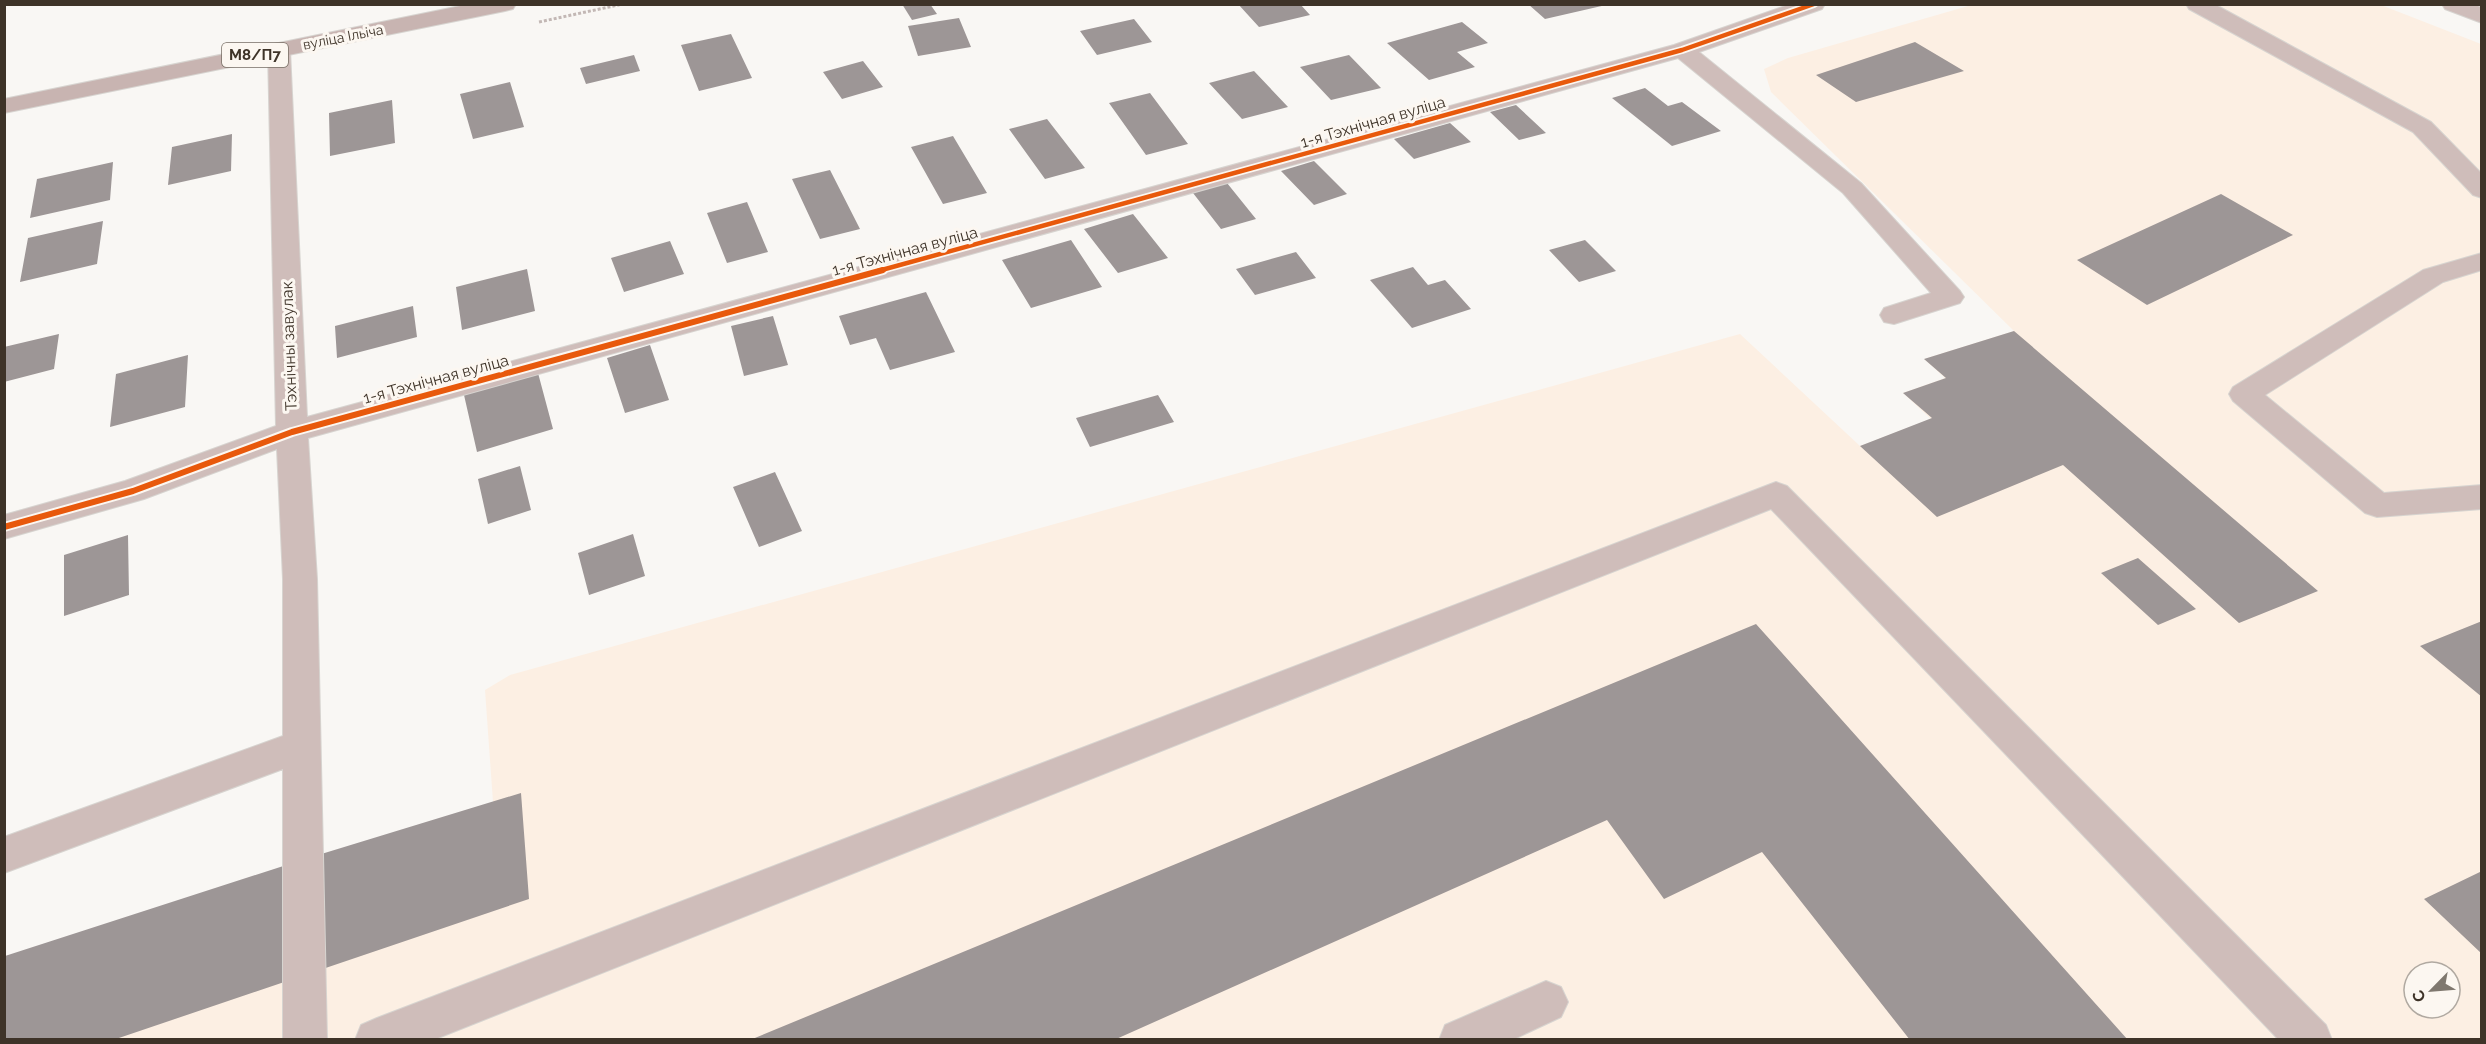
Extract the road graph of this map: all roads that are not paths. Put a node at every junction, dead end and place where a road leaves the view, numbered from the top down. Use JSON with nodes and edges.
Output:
{"nodes":[{"id":1,"x":505,"y":4,"type":"edge"},
{"id":2,"x":1814,"y":4,"type":"edge"},
{"id":3,"x":2197,"y":4,"type":"edge"},
{"id":4,"x":2453,"y":4,"type":"edge"},
{"id":5,"x":2481,"y":16,"type":"edge"},
{"id":6,"x":279,"y":50,"type":"junction"},
{"id":7,"x":1682,"y":50,"type":"junction"},
{"id":8,"x":4,"y":106,"type":"edge"},
{"id":9,"x":2481,"y":190,"type":"edge"},
{"id":10,"x":2481,"y":261,"type":"edge"},
{"id":11,"x":1894,"y":315,"type":"dead end"},
{"id":12,"x":292,"y":432,"type":"junction"},
{"id":13,"x":2481,"y":497,"type":"edge"},
{"id":14,"x":4,"y":527,"type":"edge"},
{"id":15,"x":303,"y":745,"type":"junction"},
{"id":16,"x":4,"y":855,"type":"edge"},
{"id":17,"x":1546,"y":1002,"type":"dead end"},
{"id":18,"x":304,"y":1040,"type":"edge"},
{"id":19,"x":377,"y":1040,"type":"edge"},
{"id":20,"x":1461,"y":1040,"type":"edge"},
{"id":21,"x":2310,"y":1040,"type":"edge"}],
"edges":[{"from":1,"to":6,"type":"main road","name":"вуліца Ільіча","number":"М8/П7"},
{"from":2,"to":7,"type":"street","name":"1-я Тэхнічная вуліца"},
{"from":3,"to":9,"type":"street"},
{"from":4,"to":5,"type":"street"},
{"from":6,"to":8,"type":"main road","name":"вуліца Ільіча","number":"М8/П7"},
{"from":6,"to":12,"type":"street","name":"Тэхнічны завулак"},
{"from":7,"to":11,"type":"street"},
{"from":7,"to":12,"type":"street","name":"1-я Тэхнічная вуліца"},
{"from":10,"to":13,"type":"street"},
{"from":12,"to":14,"type":"street","name":"1-я Тэхнічная вуліца"},
{"from":12,"to":15,"type":"street","name":"Тэхнічны завулак"},
{"from":15,"to":16,"type":"street"},
{"from":15,"to":18,"type":"street","name":"Тэхнічны завулак"},
{"from":17,"to":20,"type":"street"},
{"from":19,"to":21,"type":"street"}]}
